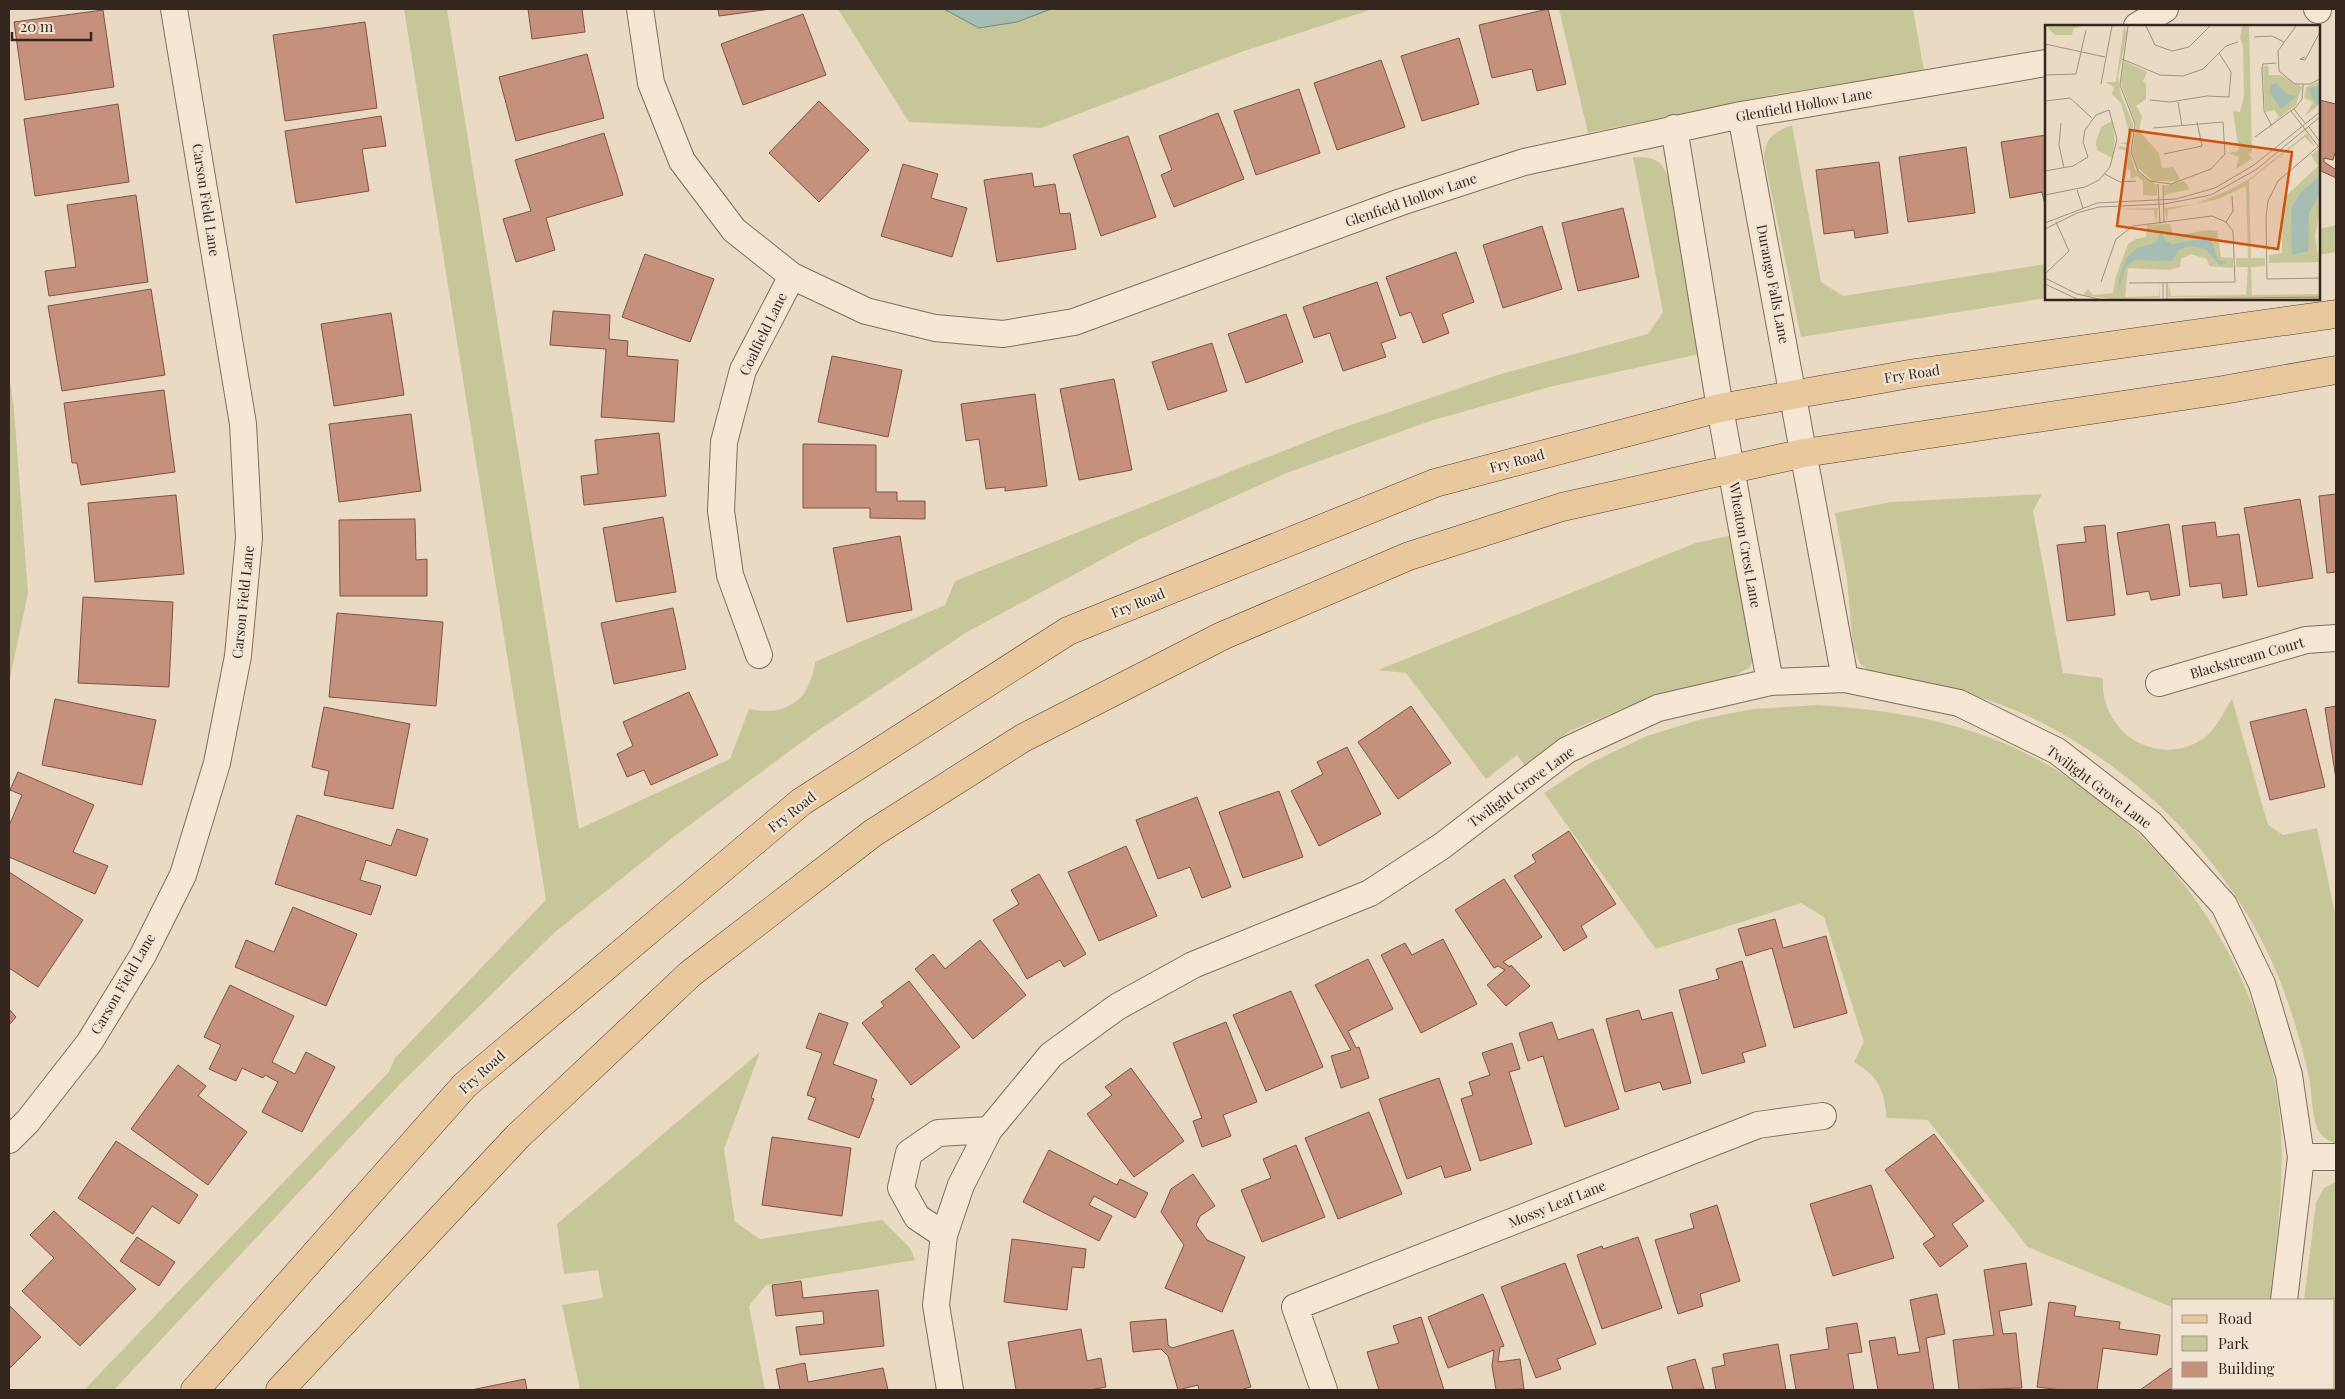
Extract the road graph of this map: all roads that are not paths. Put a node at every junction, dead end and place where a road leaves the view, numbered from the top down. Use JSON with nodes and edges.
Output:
{"nodes":[{"id":1,"x":174,"y":9,"type":"edge"},
{"id":2,"x":640,"y":9,"type":"edge"},
{"id":3,"x":2165,"y":9,"type":"edge"},
{"id":4,"x":2138,"y":25,"type":"edge"},
{"id":5,"x":2045,"y":63,"type":"edge"},
{"id":6,"x":1741,"y":115,"type":"junction"},
{"id":7,"x":1674,"y":128,"type":"junction"},
{"id":8,"x":792,"y":276,"type":"junction"},
{"id":9,"x":2336,"y":314,"type":"edge"},
{"id":10,"x":2336,"y":370,"type":"edge"},
{"id":11,"x":1794,"y":395,"type":"junction"},
{"id":12,"x":1720,"y":408,"type":"junction"},
{"id":13,"x":1804,"y":453,"type":"junction"},
{"id":14,"x":1731,"y":468,"type":"junction"},
{"id":15,"x":2336,"y":638,"type":"edge"},
{"id":16,"x":759,"y":655,"type":"dead end"},
{"id":17,"x":1845,"y":678,"type":"junction"},
{"id":18,"x":1770,"y":682,"type":"junction"},
{"id":19,"x":2159,"y":684,"type":"dead end"},
{"id":20,"x":1823,"y":1116,"type":"dead end"},
{"id":21,"x":989,"y":1130,"type":"junction"},
{"id":22,"x":9,"y":1140,"type":"edge"},
{"id":23,"x":2301,"y":1157,"type":"junction"},
{"id":24,"x":2336,"y":1157,"type":"edge"},
{"id":25,"x":944,"y":1235,"type":"junction"},
{"id":26,"x":2284,"y":1299,"type":"edge"},
{"id":27,"x":195,"y":1390,"type":"edge"},
{"id":28,"x":280,"y":1390,"type":"edge"},
{"id":29,"x":950,"y":1390,"type":"edge"},
{"id":30,"x":1324,"y":1390,"type":"edge"}],
"edges":[{"from":1,"to":22,"type":"street","name":"Carson Field Lane"},
{"from":2,"to":8,"type":"street","name":"Glenfield Hollow Lane"},
{"from":3,"to":4,"type":"street"},
{"from":5,"to":6,"type":"street","name":"Glenfield Hollow Lane"},
{"from":6,"to":7,"type":"street","name":"Glenfield Hollow Lane"},
{"from":6,"to":11,"type":"street","name":"Durango Falls Lane"},
{"from":7,"to":8,"type":"street","name":"Glenfield Hollow Lane"},
{"from":7,"to":12,"type":"street"},
{"from":8,"to":16,"type":"street","name":"Coalfield Lane"},
{"from":9,"to":11,"type":"main road","name":"Fry Road"},
{"from":10,"to":13,"type":"main road"},
{"from":11,"to":12,"type":"main road","name":"Fry Road"},
{"from":11,"to":13,"type":"street","name":"Durango Falls Lane"},
{"from":12,"to":14,"type":"street","name":"Wheaton Crest Lane"},
{"from":12,"to":27,"type":"main road","name":"Fry Road"},
{"from":13,"to":14,"type":"main road"},
{"from":13,"to":17,"type":"street"},
{"from":14,"to":18,"type":"street","name":"Wheaton Crest Lane"},
{"from":14,"to":28,"type":"main road"},
{"from":15,"to":19,"type":"street","name":"Blackstream Court"},
{"from":17,"to":18,"type":"street","name":"Twilight Grove Lane"},
{"from":17,"to":23,"type":"street","name":"Twilight Grove Lane"},
{"from":18,"to":21,"type":"street","name":"Twilight Grove Lane"},
{"from":20,"to":30,"type":"street","name":"Mossy Leaf Lane"},
{"from":21,"to":25,"type":"street","name":"Twilight Grove Lane"},
{"from":21,"to":25,"type":"street"},
{"from":23,"to":24,"type":"street"},
{"from":23,"to":26,"type":"street","name":"Twilight Grove Lane"},
{"from":25,"to":29,"type":"street","name":"Twilight Grove Lane"}]}
